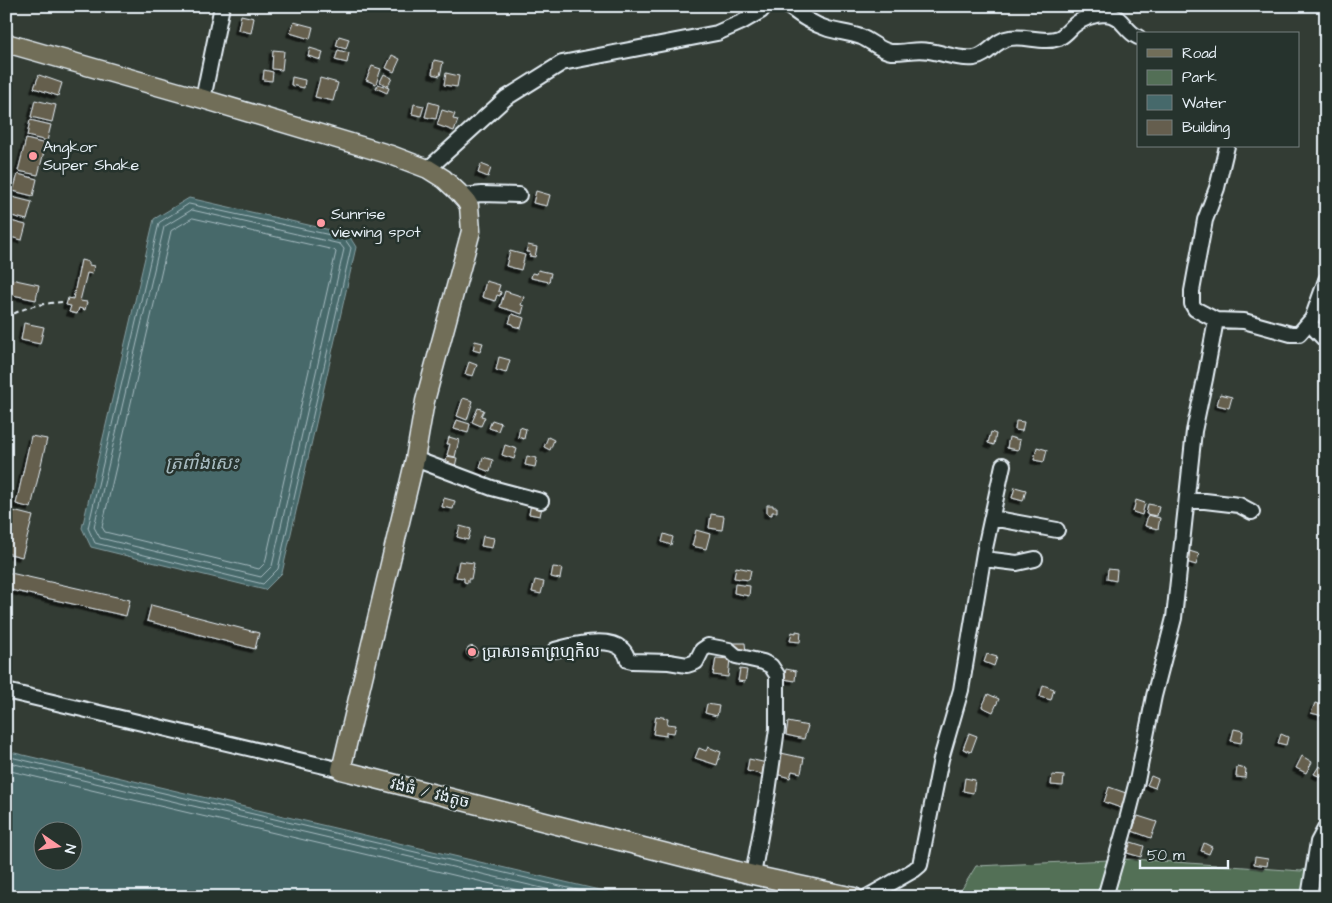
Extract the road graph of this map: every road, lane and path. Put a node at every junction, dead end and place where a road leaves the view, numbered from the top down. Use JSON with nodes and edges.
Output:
{"nodes":[{"id":1,"x":222,"y":6,"type":"edge"},
{"id":2,"x":765,"y":6,"type":"edge"},
{"id":3,"x":788,"y":6,"type":"edge"},
{"id":4,"x":1137,"y":36,"type":"edge"},
{"id":5,"x":6,"y":43,"type":"edge"},
{"id":6,"x":204,"y":98,"type":"junction"},
{"id":7,"x":1227,"y":148,"type":"edge"},
{"id":8,"x":428,"y":169,"type":"junction"},
{"id":9,"x":519,"y":195,"type":"dead end"},
{"id":10,"x":462,"y":196,"type":"junction"},
{"id":11,"x":1326,"y":280,"type":"edge"},
{"id":12,"x":62,"y":302,"type":"dead end"},
{"id":13,"x":6,"y":318,"type":"edge"},
{"id":14,"x":1216,"y":320,"type":"junction"},
{"id":15,"x":1309,"y":323,"type":"junction"},
{"id":16,"x":1326,"y":341,"type":"edge"},
{"id":17,"x":415,"y":459,"type":"junction"},
{"id":18,"x":1003,"y":465,"type":"dead end"},
{"id":19,"x":542,"y":501,"type":"dead end"},
{"id":20,"x":1187,"y":502,"type":"junction"},
{"id":21,"x":1252,"y":512,"type":"dead end"},
{"id":22,"x":992,"y":518,"type":"junction"},
{"id":23,"x":1057,"y":530,"type":"dead end"},
{"id":24,"x":984,"y":559,"type":"junction"},
{"id":25,"x":1035,"y":559,"type":"dead end"},
{"id":26,"x":556,"y":650,"type":"dead end"},
{"id":27,"x":6,"y":691,"type":"edge"},
{"id":28,"x":341,"y":770,"type":"junction"},
{"id":29,"x":1326,"y":827,"type":"edge"},
{"id":30,"x":753,"y":875,"type":"junction"},
{"id":31,"x":854,"y":897,"type":"edge"},
{"id":32,"x":867,"y":897,"type":"edge"},
{"id":33,"x":1105,"y":897,"type":"edge"},
{"id":34,"x":1309,"y":897,"type":"edge"}],
"edges":[{"from":1,"to":6,"type":"street"},
{"from":2,"to":8,"type":"street"},
{"from":3,"to":4,"type":"street"},
{"from":5,"to":6,"type":"main road"},
{"from":6,"to":8,"type":"main road"},
{"from":7,"to":14,"type":"street"},
{"from":8,"to":10,"type":"main road"},
{"from":9,"to":10,"type":"street"},
{"from":10,"to":17,"type":"main road"},
{"from":11,"to":15,"type":"street"},
{"from":12,"to":13,"type":"path"},
{"from":14,"to":15,"type":"street"},
{"from":14,"to":20,"type":"street"},
{"from":15,"to":16,"type":"street"},
{"from":17,"to":19,"type":"street"},
{"from":17,"to":28,"type":"main road"},
{"from":18,"to":22,"type":"street"},
{"from":20,"to":21,"type":"street"},
{"from":20,"to":33,"type":"street"},
{"from":22,"to":23,"type":"street"},
{"from":22,"to":24,"type":"street"},
{"from":24,"to":25,"type":"street"},
{"from":24,"to":32,"type":"street"},
{"from":26,"to":30,"type":"street"},
{"from":27,"to":28,"type":"street","name":"វង់ធំ / វង់តូច"},
{"from":28,"to":30,"type":"main road","name":"វង់ធំ / វង់តូច"},
{"from":29,"to":34,"type":"street"},
{"from":30,"to":31,"type":"main road","name":"វង់ធំ / វង់តូច"}]}
